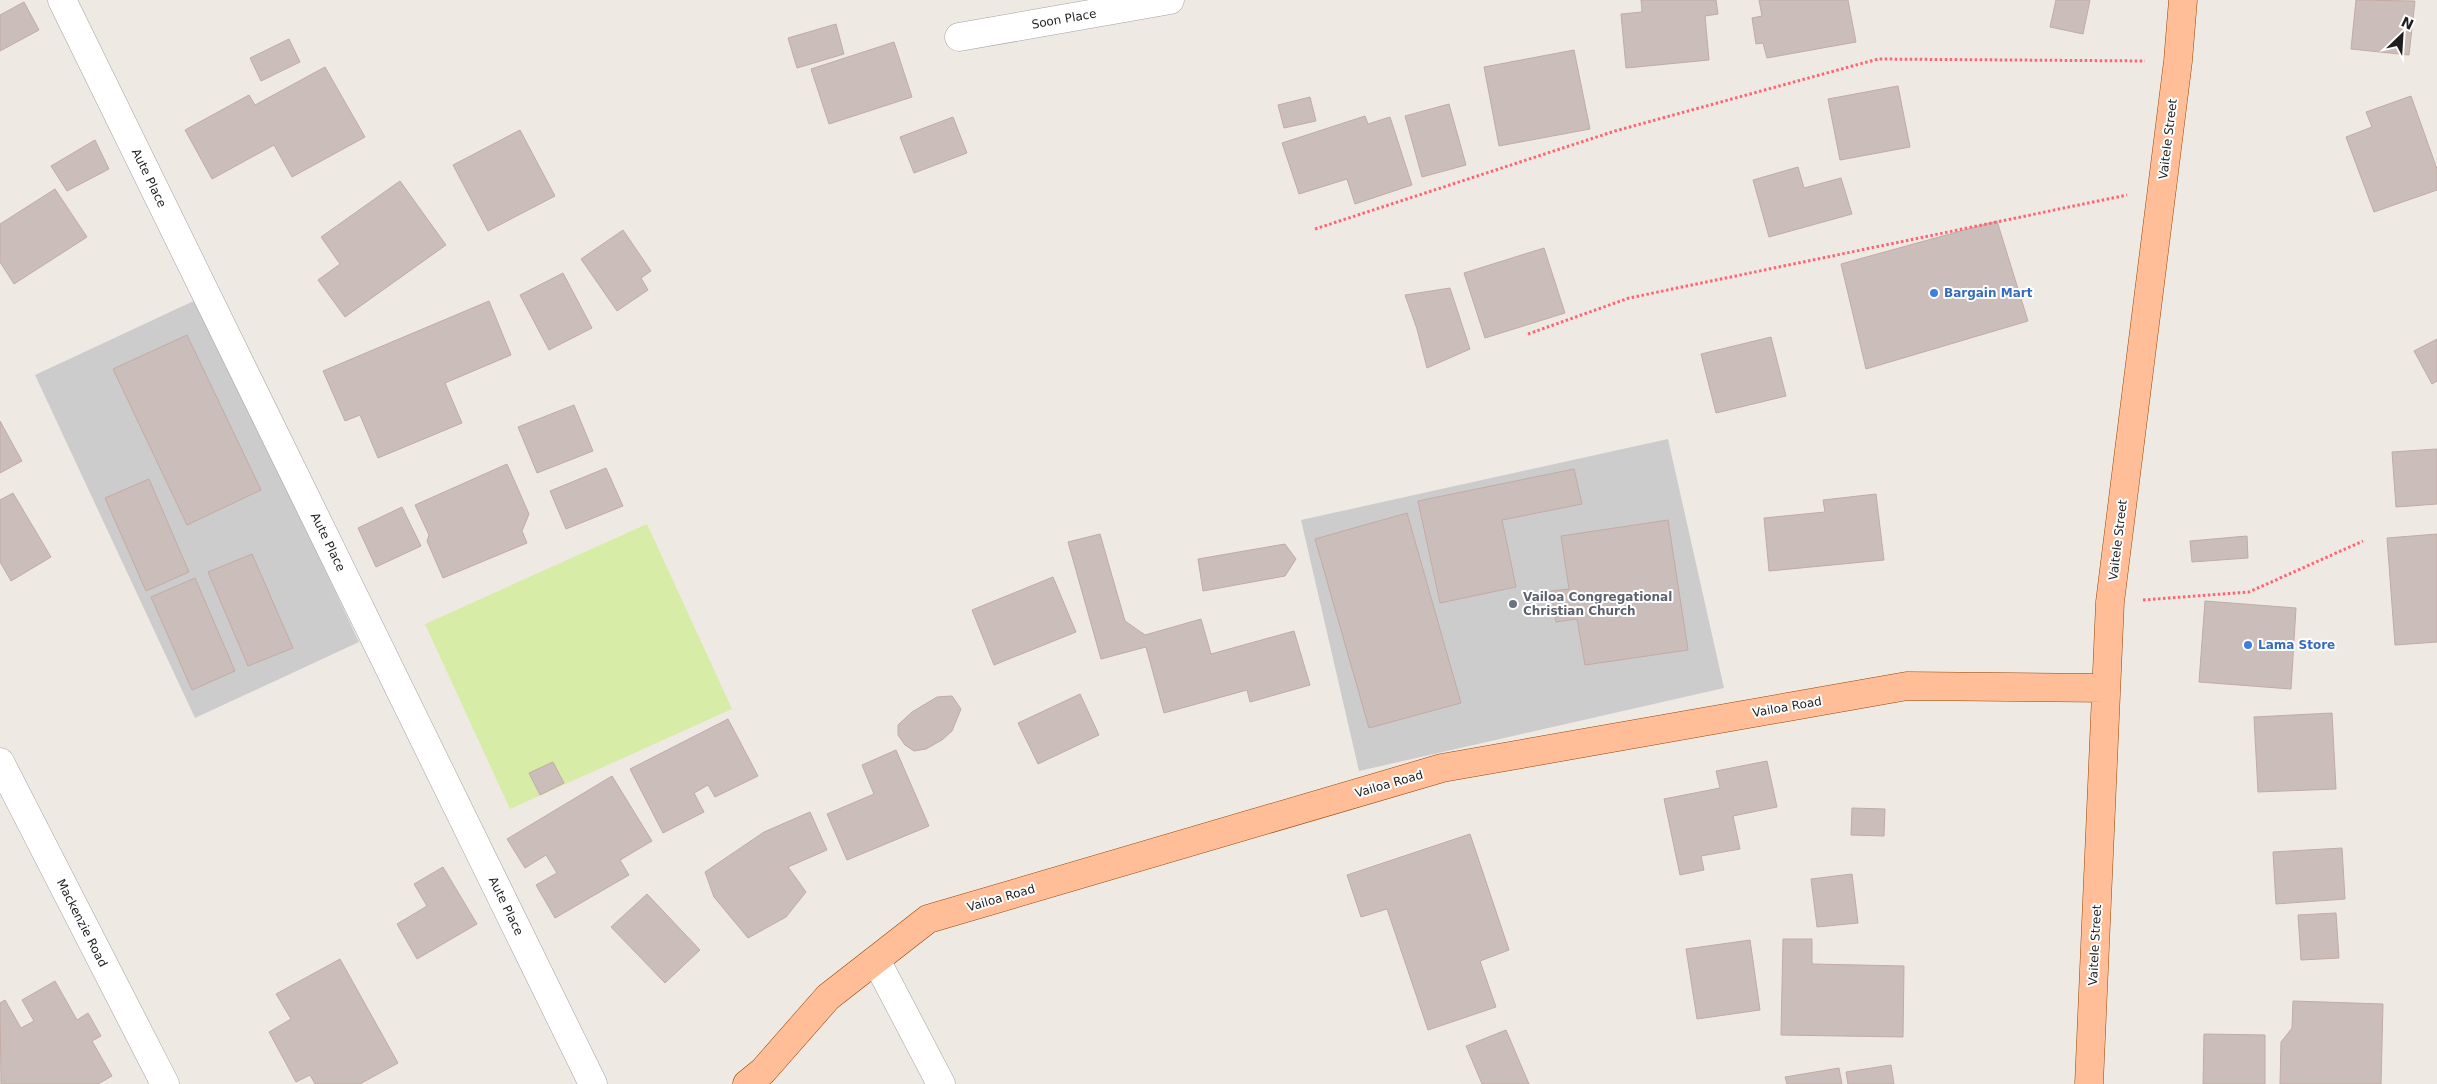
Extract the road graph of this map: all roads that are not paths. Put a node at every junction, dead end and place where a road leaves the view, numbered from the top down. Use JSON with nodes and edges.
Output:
{"nodes":[{"id":1,"x":62,"y":0,"type":"edge"},
{"id":2,"x":1170,"y":0,"type":"edge"},
{"id":3,"x":2184,"y":0,"type":"edge"},
{"id":4,"x":959,"y":37,"type":"dead end"},
{"id":5,"x":2106,"y":688,"type":"junction"},
{"id":6,"x":0,"y":762,"type":"edge"},
{"id":7,"x":876,"y":960,"type":"junction"},
{"id":8,"x":761,"y":1080,"type":"edge"},
{"id":9,"x":165,"y":1084,"type":"edge"},
{"id":10,"x":593,"y":1084,"type":"edge"},
{"id":11,"x":941,"y":1084,"type":"edge"},
{"id":12,"x":2089,"y":1084,"type":"edge"}],
"edges":[{"from":1,"to":10,"type":"street","name":"Aute Place"},
{"from":2,"to":4,"type":"street","name":"Soon Place"},
{"from":3,"to":5,"type":"main road","name":"Vaitele Street"},
{"from":5,"to":7,"type":"main road","name":"Vailoa Road"},
{"from":5,"to":12,"type":"main road","name":"Vaitele Street"},
{"from":6,"to":9,"type":"street","name":"Mackenzie Road"},
{"from":7,"to":8,"type":"main road","name":"Vailoa Road"},
{"from":7,"to":11,"type":"street"}]}
